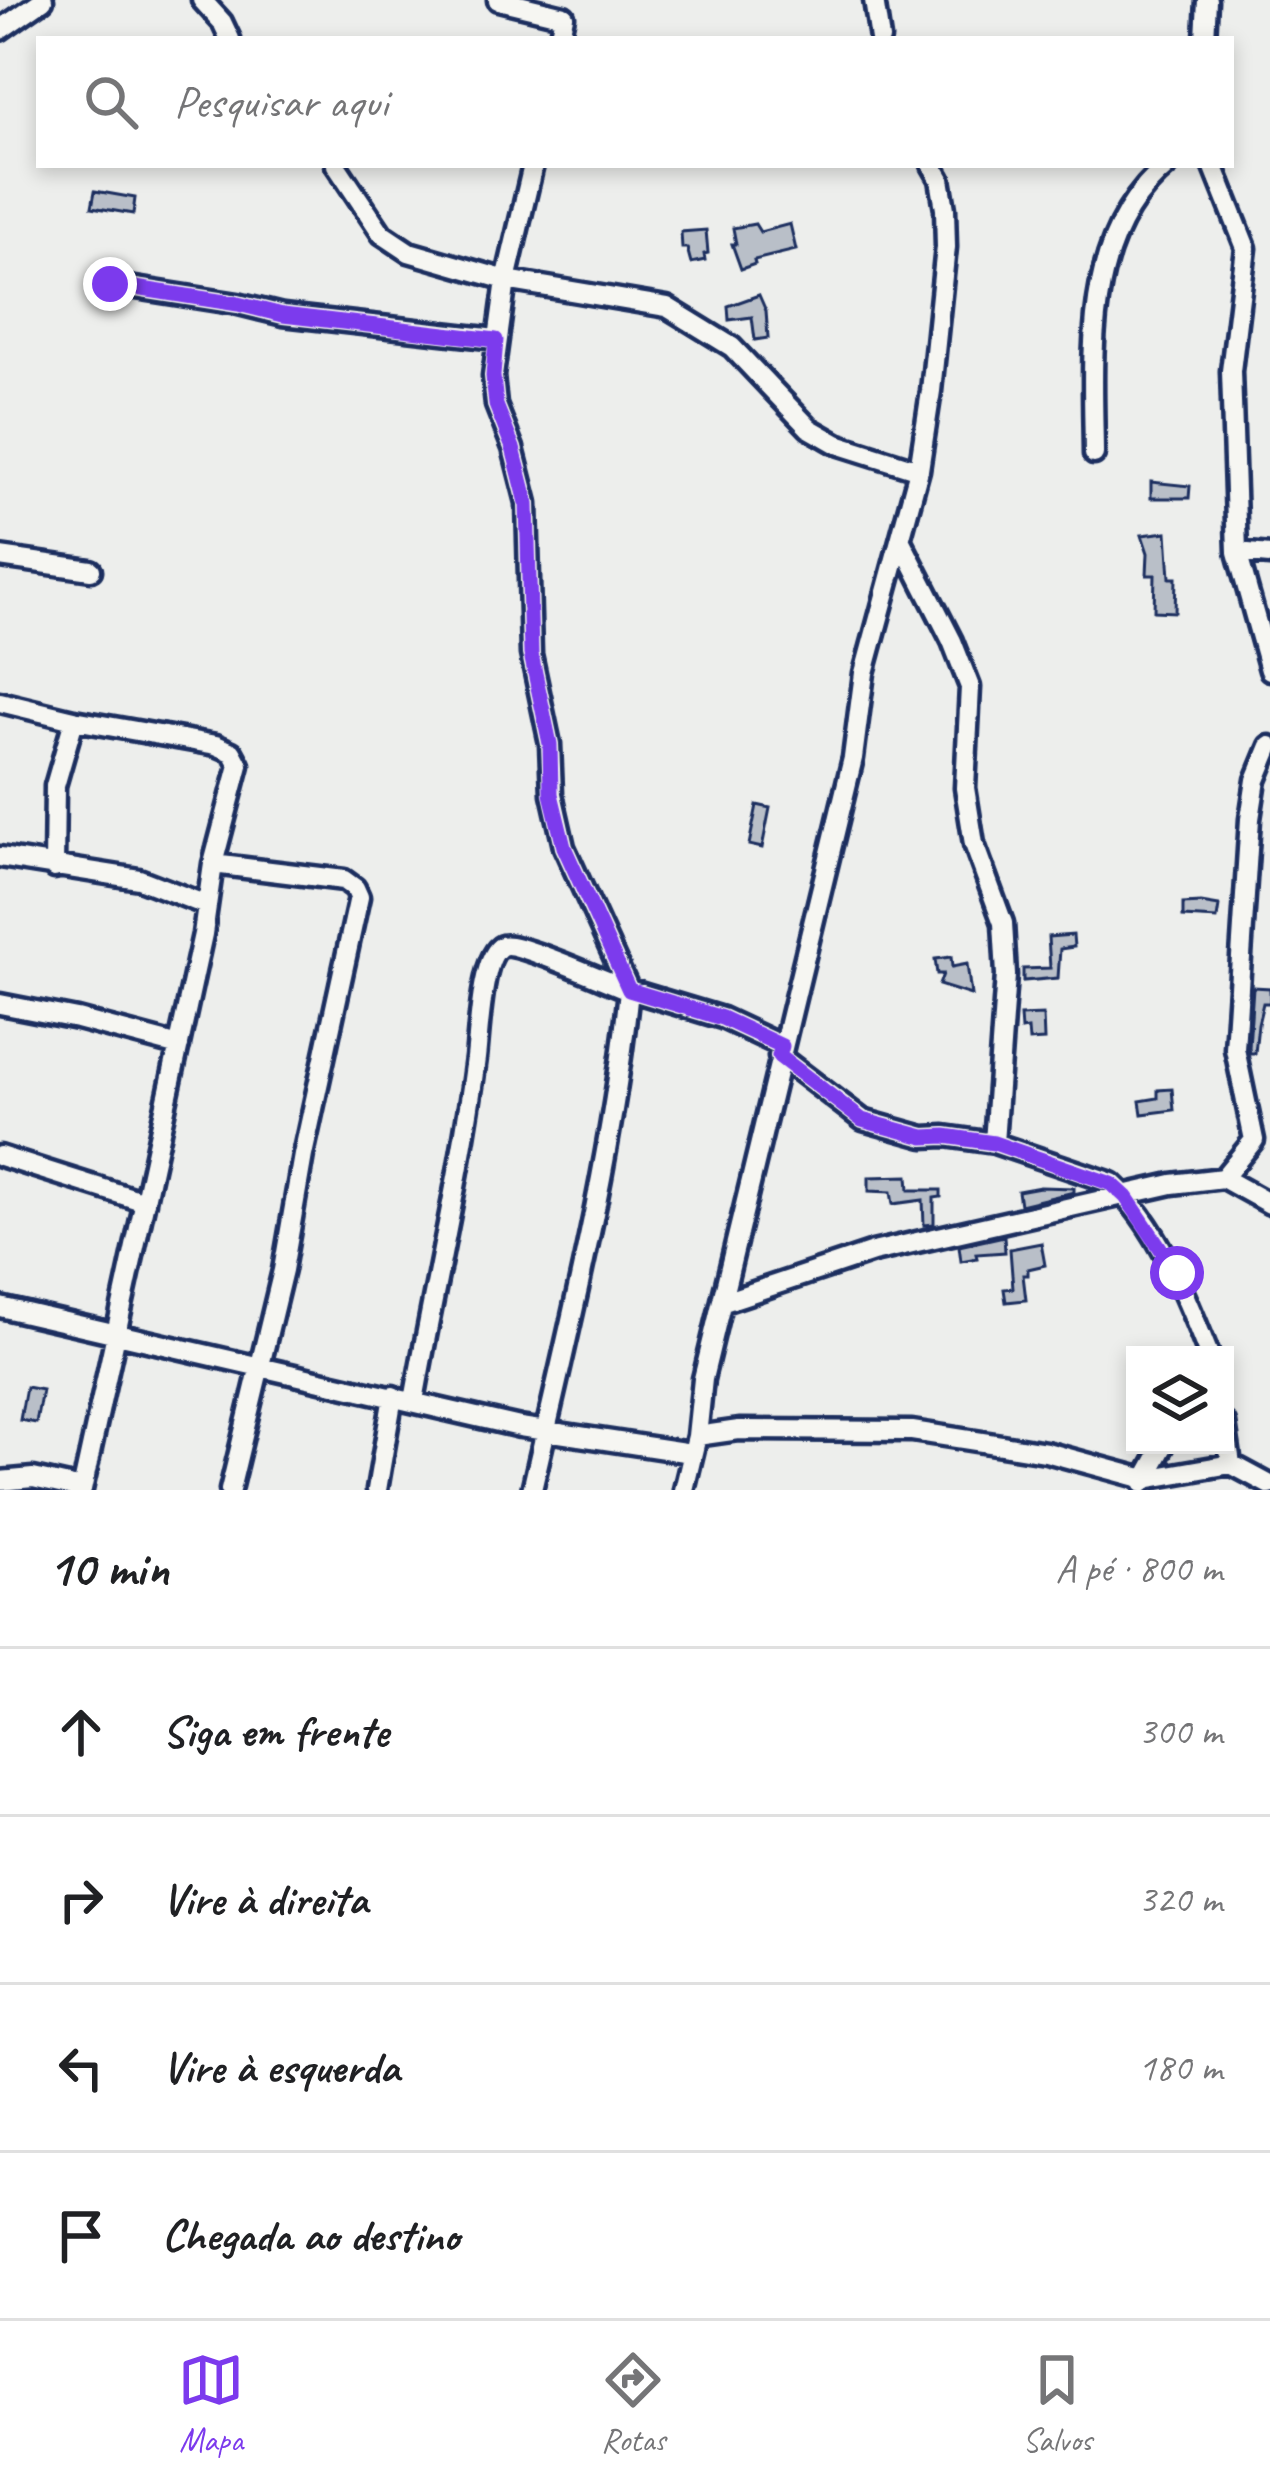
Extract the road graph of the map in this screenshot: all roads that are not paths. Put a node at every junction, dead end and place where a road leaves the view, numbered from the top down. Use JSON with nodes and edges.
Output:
{"nodes":[{"id":1,"x":43,"y":0,"type":"edge"},
{"id":2,"x":202,"y":0,"type":"edge"},
{"id":3,"x":498,"y":0,"type":"edge"},
{"id":4,"x":874,"y":0,"type":"edge"},
{"id":5,"x":1207,"y":0,"type":"edge"},
{"id":6,"x":566,"y":8,"type":"edge"},
{"id":7,"x":0,"y":30,"type":"edge"},
{"id":8,"x":229,"y":36,"type":"edge"},
{"id":9,"x":880,"y":36,"type":"edge"},
{"id":10,"x":1205,"y":36,"type":"edge"},
{"id":11,"x":338,"y":168,"type":"edge"},
{"id":12,"x":532,"y":168,"type":"edge"},
{"id":13,"x":933,"y":168,"type":"edge"},
{"id":14,"x":1164,"y":168,"type":"edge"},
{"id":15,"x":1215,"y":168,"type":"edge"},
{"id":16,"x":506,"y":280,"type":"junction"},
{"id":17,"x":110,"y":284,"type":"dead end"},
{"id":18,"x":496,"y":340,"type":"junction"},
{"id":19,"x":1094,"y":454,"type":"dead end"},
{"id":20,"x":919,"y":470,"type":"junction"},
{"id":21,"x":901,"y":541,"type":"junction"},
{"id":22,"x":1237,"y":552,"type":"junction"},
{"id":23,"x":1270,"y":555,"type":"edge"},
{"id":24,"x":0,"y":557,"type":"edge"},
{"id":25,"x":91,"y":570,"type":"dead end"},
{"id":26,"x":1270,"y":670,"type":"edge"},
{"id":27,"x":0,"y":702,"type":"edge"},
{"id":28,"x":74,"y":720,"type":"junction"},
{"id":29,"x":1270,"y":746,"type":"edge"},
{"id":30,"x":1250,"y":830,"type":"junction"},
{"id":31,"x":1270,"y":849,"type":"edge"},
{"id":32,"x":0,"y":857,"type":"edge"},
{"id":33,"x":213,"y":864,"type":"junction"},
{"id":34,"x":54,"y":868,"type":"junction"},
{"id":35,"x":206,"y":904,"type":"junction"},
{"id":36,"x":629,"y":990,"type":"junction"},
{"id":37,"x":0,"y":1004,"type":"edge"},
{"id":38,"x":179,"y":1046,"type":"junction"},
{"id":39,"x":780,"y":1051,"type":"junction"},
{"id":40,"x":1262,"y":1136,"type":"edge"},
{"id":41,"x":994,"y":1143,"type":"junction"},
{"id":42,"x":0,"y":1156,"type":"edge"},
{"id":43,"x":1223,"y":1178,"type":"junction"},
{"id":44,"x":1126,"y":1197,"type":"junction"},
{"id":45,"x":145,"y":1202,"type":"junction"},
{"id":46,"x":1270,"y":1204,"type":"edge"},
{"id":47,"x":724,"y":1302,"type":"junction"},
{"id":48,"x":0,"y":1307,"type":"edge"},
{"id":49,"x":115,"y":1336,"type":"junction"},
{"id":50,"x":1205,"y":1346,"type":"edge"},
{"id":51,"x":262,"y":1366,"type":"junction"},
{"id":52,"x":393,"y":1396,"type":"junction"},
{"id":53,"x":414,"y":1401,"type":"junction"},
{"id":54,"x":546,"y":1429,"type":"junction"},
{"id":55,"x":694,"y":1445,"type":"junction"},
{"id":56,"x":1158,"y":1454,"type":"edge"},
{"id":57,"x":1230,"y":1454,"type":"edge"},
{"id":58,"x":1231,"y":1463,"type":"junction"},
{"id":59,"x":0,"y":1481,"type":"edge"},
{"id":60,"x":1142,"y":1485,"type":"edge"},
{"id":61,"x":1270,"y":1485,"type":"edge"},
{"id":62,"x":82,"y":1490,"type":"edge"},
{"id":63,"x":230,"y":1490,"type":"edge"},
{"id":64,"x":377,"y":1490,"type":"edge"},
{"id":65,"x":532,"y":1490,"type":"edge"},
{"id":66,"x":684,"y":1490,"type":"edge"}],
"edges":[{"from":1,"to":7,"type":"street"},
{"from":2,"to":8,"type":"street"},
{"from":3,"to":6,"type":"street"},
{"from":4,"to":9,"type":"street"},
{"from":5,"to":10,"type":"street"},
{"from":11,"to":16,"type":"street"},
{"from":12,"to":16,"type":"street"},
{"from":13,"to":20,"type":"street"},
{"from":14,"to":19,"type":"street"},
{"from":15,"to":22,"type":"street"},
{"from":16,"to":18,"type":"street"},
{"from":16,"to":20,"type":"street"},
{"from":17,"to":18,"type":"street"},
{"from":18,"to":36,"type":"street"},
{"from":20,"to":21,"type":"street"},
{"from":21,"to":39,"type":"street"},
{"from":21,"to":41,"type":"street"},
{"from":22,"to":23,"type":"street"},
{"from":22,"to":26,"type":"street"},
{"from":24,"to":25,"type":"street"},
{"from":27,"to":28,"type":"street"},
{"from":28,"to":33,"type":"street"},
{"from":28,"to":34,"type":"street"},
{"from":29,"to":30,"type":"street"},
{"from":30,"to":31,"type":"street"},
{"from":30,"to":40,"type":"street"},
{"from":32,"to":34,"type":"street"},
{"from":33,"to":35,"type":"street"},
{"from":33,"to":51,"type":"street"},
{"from":34,"to":35,"type":"street"},
{"from":35,"to":38,"type":"street"},
{"from":36,"to":39,"type":"street"},
{"from":36,"to":53,"type":"street"},
{"from":36,"to":54,"type":"street"},
{"from":37,"to":38,"type":"street"},
{"from":38,"to":45,"type":"street"},
{"from":39,"to":41,"type":"street"},
{"from":39,"to":47,"type":"street"},
{"from":40,"to":43,"type":"street"},
{"from":41,"to":44,"type":"street"},
{"from":42,"to":45,"type":"street"},
{"from":43,"to":44,"type":"street"},
{"from":43,"to":46,"type":"street"},
{"from":44,"to":47,"type":"street"},
{"from":44,"to":50,"type":"street"},
{"from":45,"to":49,"type":"street"},
{"from":47,"to":55,"type":"street"},
{"from":48,"to":49,"type":"street"},
{"from":49,"to":51,"type":"street"},
{"from":49,"to":62,"type":"street"},
{"from":51,"to":52,"type":"street"},
{"from":51,"to":63,"type":"street"},
{"from":52,"to":53,"type":"street"},
{"from":52,"to":64,"type":"street"},
{"from":53,"to":54,"type":"street"},
{"from":54,"to":55,"type":"street"},
{"from":54,"to":65,"type":"street"},
{"from":55,"to":60,"type":"street"},
{"from":55,"to":66,"type":"street"},
{"from":56,"to":60,"type":"street"},
{"from":57,"to":58,"type":"street"},
{"from":58,"to":60,"type":"street"},
{"from":58,"to":61,"type":"street"},
{"from":59,"to":62,"type":"street"}]}
